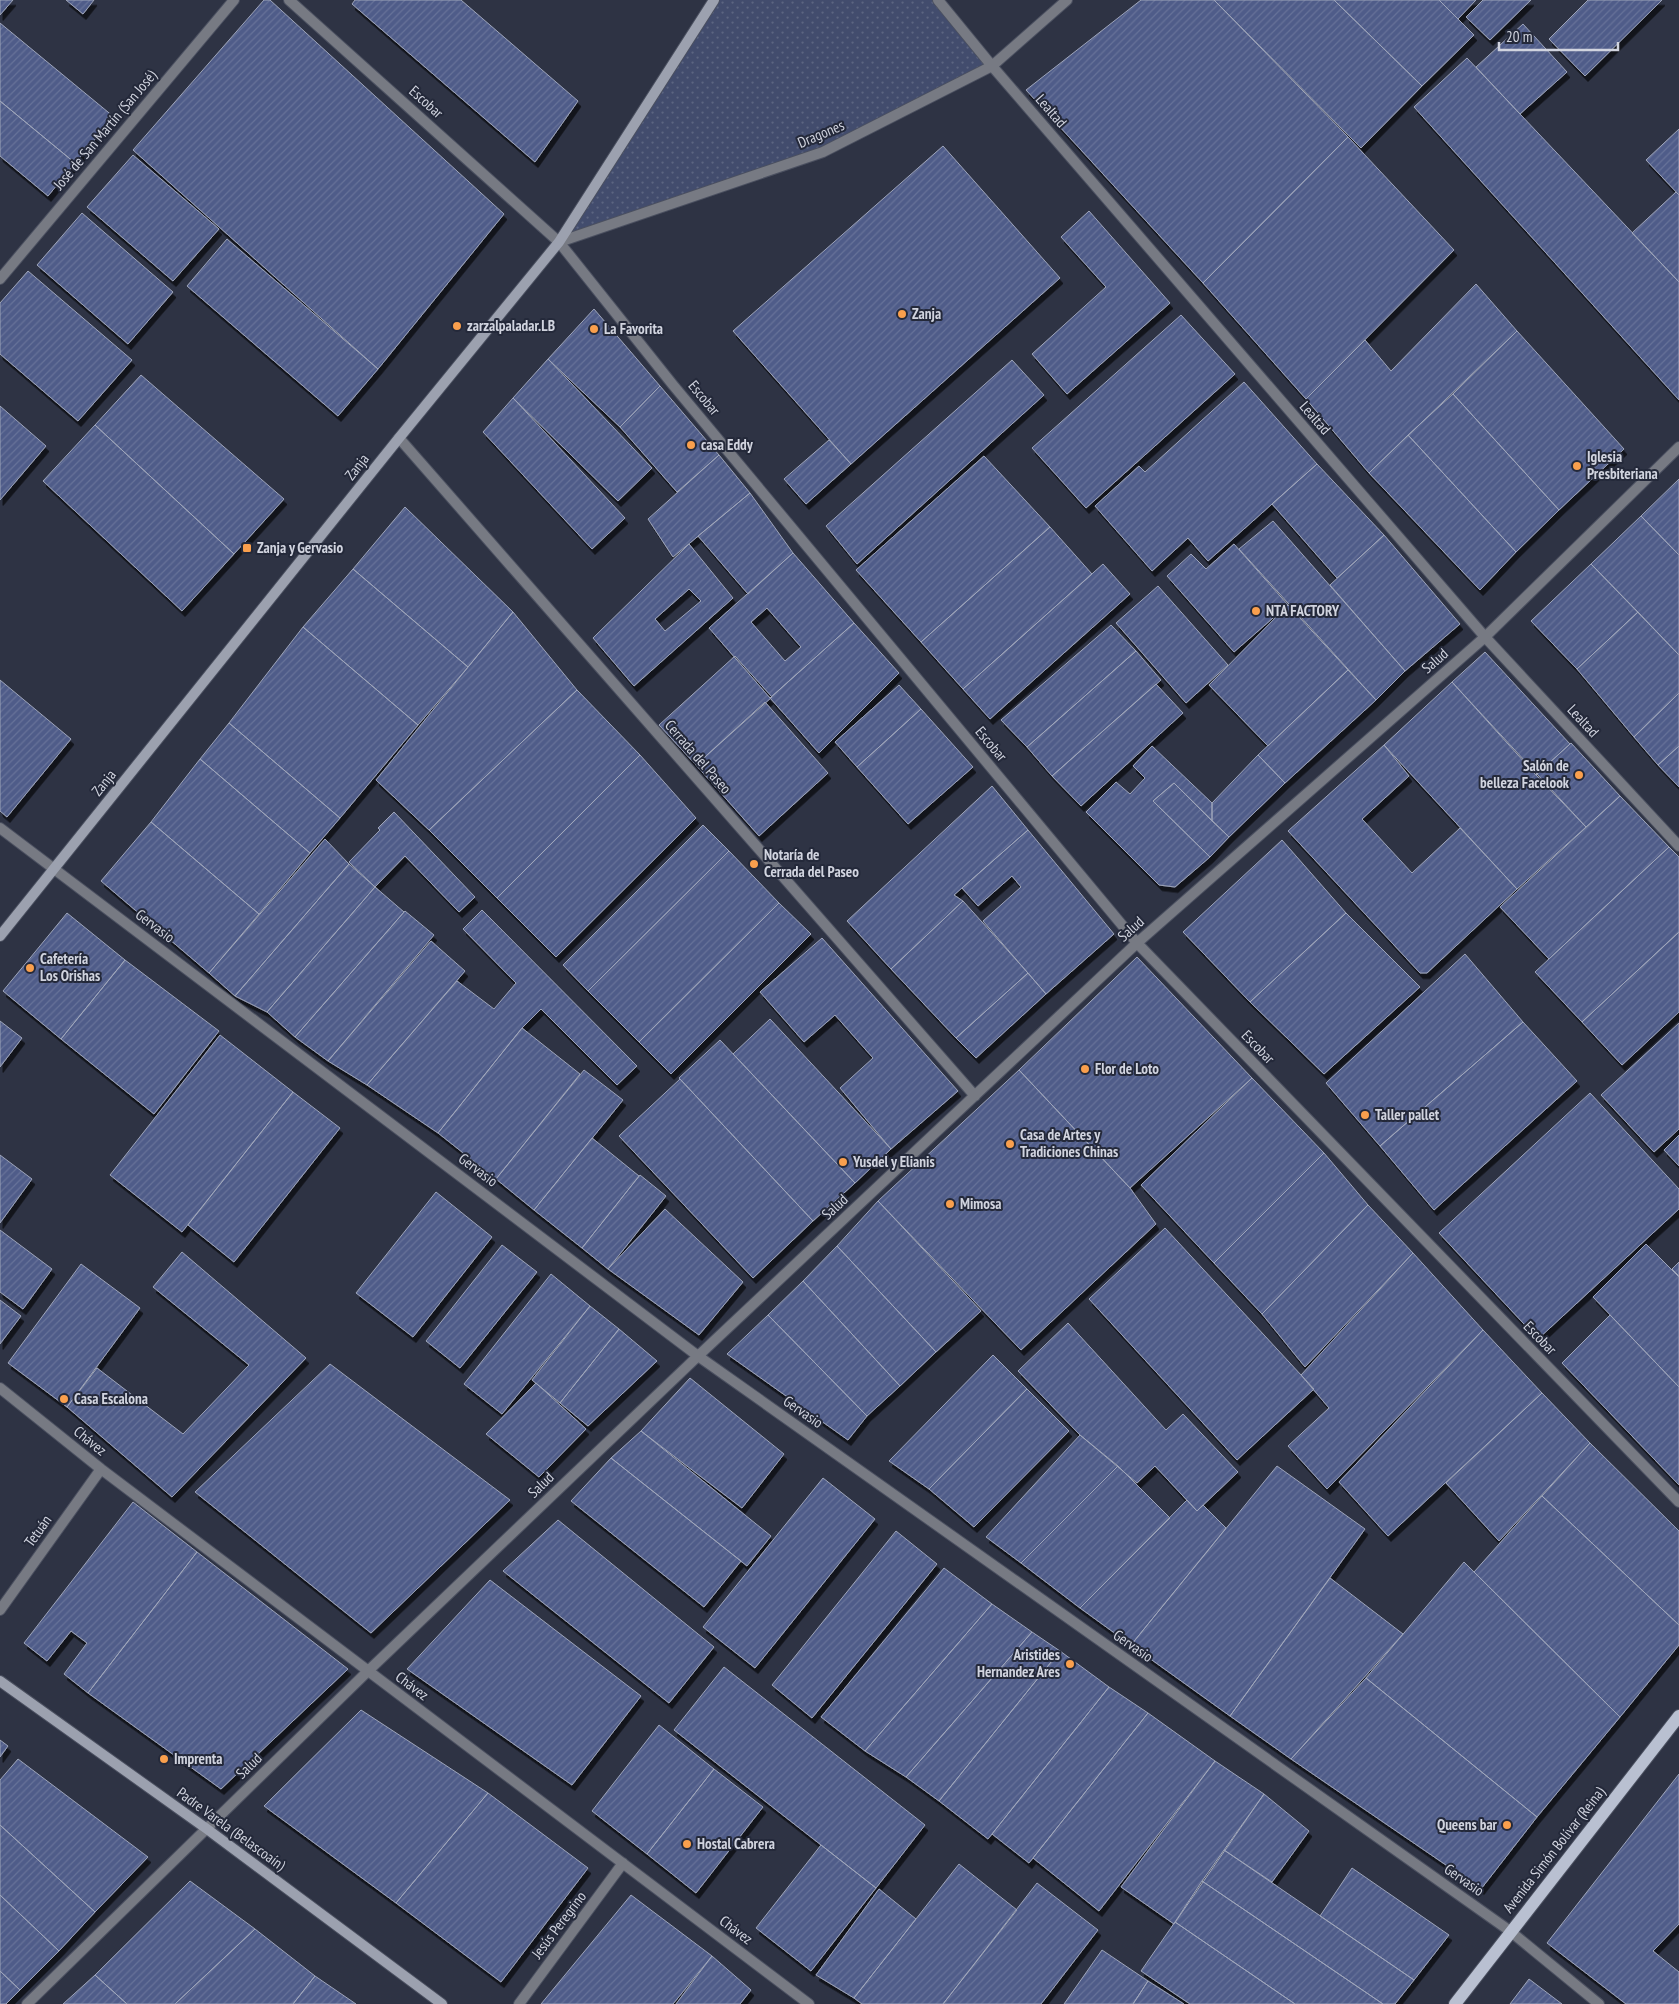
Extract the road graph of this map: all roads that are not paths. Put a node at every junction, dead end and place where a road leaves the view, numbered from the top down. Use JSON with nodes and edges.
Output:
{"nodes":[{"id":1,"x":234,"y":0,"type":"edge"},
{"id":2,"x":289,"y":0,"type":"edge"},
{"id":3,"x":714,"y":0,"type":"edge"},
{"id":4,"x":938,"y":0,"type":"edge"},
{"id":5,"x":1067,"y":0,"type":"edge"},
{"id":6,"x":992,"y":66,"type":"junction"},
{"id":7,"x":559,"y":242,"type":"junction"},
{"id":8,"x":0,"y":279,"type":"edge"},
{"id":9,"x":399,"y":438,"type":"junction"},
{"id":10,"x":1679,"y":447,"type":"edge"},
{"id":11,"x":1485,"y":638,"type":"junction"},
{"id":12,"x":0,"y":828,"type":"edge"},
{"id":13,"x":1679,"y":846,"type":"edge"},
{"id":14,"x":55,"y":868,"type":"junction"},
{"id":15,"x":0,"y":936,"type":"edge"},
{"id":16,"x":1138,"y":943,"type":"junction"},
{"id":17,"x":976,"y":1096,"type":"junction"},
{"id":18,"x":698,"y":1356,"type":"junction"},
{"id":19,"x":0,"y":1388,"type":"edge"},
{"id":20,"x":101,"y":1470,"type":"junction"},
{"id":21,"x":1679,"y":1502,"type":"edge"},
{"id":22,"x":0,"y":1610,"type":"edge"},
{"id":23,"x":368,"y":1671,"type":"junction"},
{"id":24,"x":0,"y":1681,"type":"edge"},
{"id":25,"x":1679,"y":1716,"type":"edge"},
{"id":26,"x":207,"y":1829,"type":"junction"},
{"id":27,"x":623,"y":1863,"type":"junction"},
{"id":28,"x":1510,"y":1931,"type":"junction"},
{"id":29,"x":27,"y":2004,"type":"edge"},
{"id":30,"x":442,"y":2004,"type":"edge"},
{"id":31,"x":519,"y":2004,"type":"edge"},
{"id":32,"x":809,"y":2004,"type":"edge"},
{"id":33,"x":1454,"y":2004,"type":"edge"},
{"id":34,"x":1599,"y":2004,"type":"edge"}],
"edges":[{"from":1,"to":8,"type":"street","name":"José de San Martín (San José)"},
{"from":2,"to":7,"type":"street","name":"Escobar"},
{"from":3,"to":7,"type":"main road","name":"Zanja"},
{"from":4,"to":6,"type":"street","name":"Lealtad"},
{"from":5,"to":6,"type":"street","name":"Dragones"},
{"from":6,"to":7,"type":"street","name":"Dragones"},
{"from":6,"to":11,"type":"street","name":"Lealtad"},
{"from":7,"to":9,"type":"main road","name":"Zanja"},
{"from":7,"to":16,"type":"street","name":"Escobar"},
{"from":9,"to":14,"type":"main road","name":"Zanja"},
{"from":9,"to":17,"type":"street","name":"Cerrada del Paseo"},
{"from":10,"to":11,"type":"street","name":"Salud"},
{"from":11,"to":13,"type":"street","name":"Lealtad"},
{"from":11,"to":16,"type":"street","name":"Salud"},
{"from":12,"to":14,"type":"street","name":"Gervasio"},
{"from":14,"to":15,"type":"main road","name":"Zanja"},
{"from":14,"to":18,"type":"street","name":"Gervasio"},
{"from":16,"to":17,"type":"street","name":"Salud"},
{"from":16,"to":21,"type":"street","name":"Escobar"},
{"from":17,"to":18,"type":"street","name":"Salud"},
{"from":18,"to":23,"type":"street","name":"Salud"},
{"from":18,"to":28,"type":"street","name":"Gervasio"},
{"from":19,"to":20,"type":"street","name":"Chávez"},
{"from":20,"to":22,"type":"street","name":"Tetuán"},
{"from":20,"to":23,"type":"street","name":"Chávez"},
{"from":23,"to":26,"type":"street","name":"Salud"},
{"from":23,"to":27,"type":"street","name":"Chávez"},
{"from":24,"to":26,"type":"main road","name":"Padre Varela (Belascoaín)"},
{"from":25,"to":28,"type":"main road","name":"Avenida Simón Bolívar (Reina)"},
{"from":26,"to":29,"type":"street","name":"Salud"},
{"from":26,"to":30,"type":"main road","name":"Padre Varela (Belascoaín)"},
{"from":27,"to":31,"type":"street","name":"Jesús Peregrino"},
{"from":27,"to":32,"type":"street","name":"Chávez"},
{"from":28,"to":33,"type":"main road","name":"Avenida Simón Bolívar (Reina)"},
{"from":28,"to":34,"type":"street","name":"Gervasio"}]}
